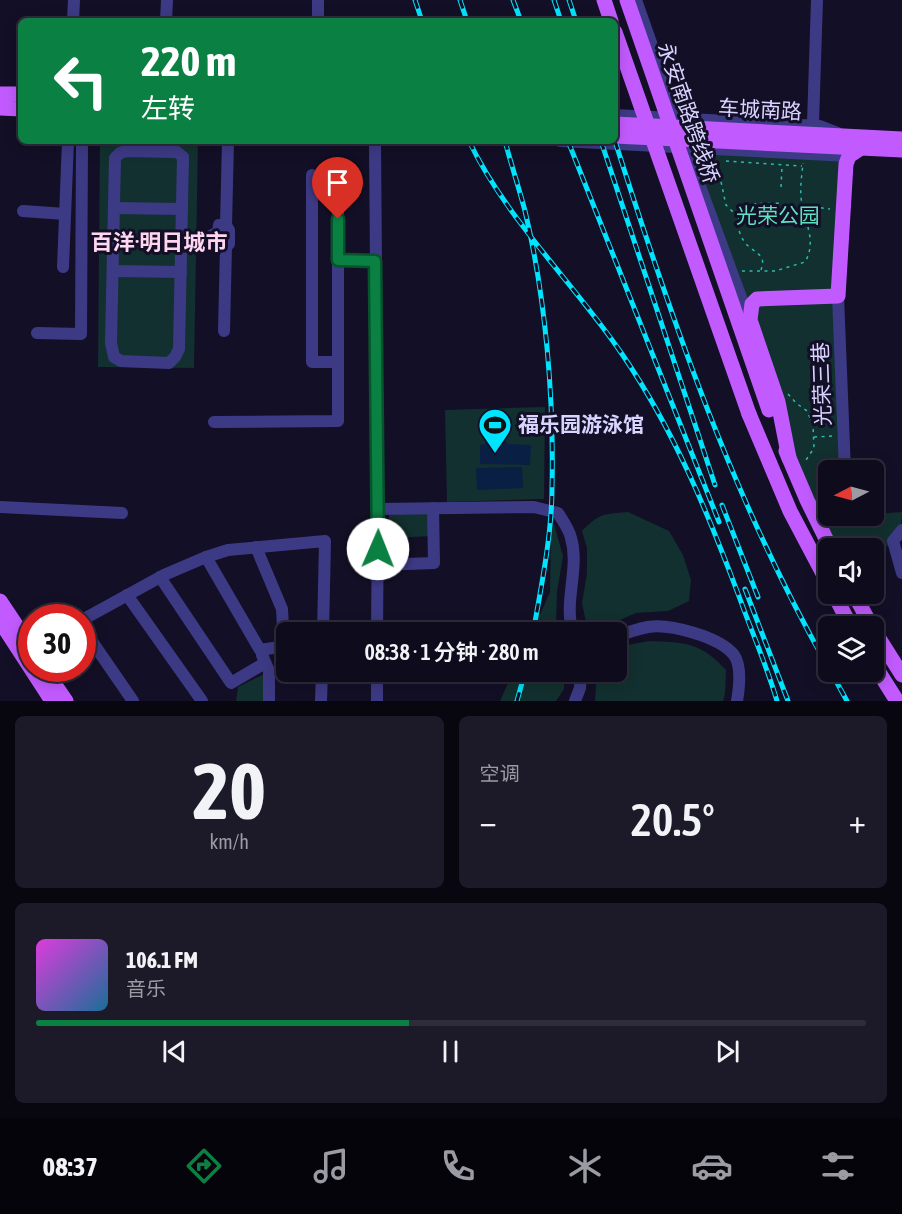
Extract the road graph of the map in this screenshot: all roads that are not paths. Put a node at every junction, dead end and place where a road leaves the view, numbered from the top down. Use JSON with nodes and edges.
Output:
{"nodes":[{"id":1,"x":74,"y":0,"type":"edge"},
{"id":2,"x":167,"y":0,"type":"edge"},
{"id":3,"x":318,"y":0,"type":"edge"},
{"id":4,"x":604,"y":0,"type":"edge"},
{"id":5,"x":627,"y":0,"type":"edge"},
{"id":6,"x":636,"y":0,"type":"edge"},
{"id":7,"x":817,"y":0,"type":"edge"},
{"id":8,"x":73,"y":18,"type":"edge"},
{"id":9,"x":166,"y":18,"type":"edge"},
{"id":10,"x":318,"y":18,"type":"edge"},
{"id":11,"x":610,"y":18,"type":"edge"},
{"id":12,"x":618,"y":41,"type":"edge"},
{"id":13,"x":0,"y":94,"type":"edge"},
{"id":14,"x":18,"y":94,"type":"edge"},
{"id":15,"x":0,"y":108,"type":"edge"},
{"id":16,"x":18,"y":109,"type":"edge"},
{"id":17,"x":618,"y":116,"type":"edge"},
{"id":18,"x":678,"y":119,"type":"junction"},
{"id":19,"x":813,"y":123,"type":"dead end"},
{"id":20,"x":618,"y":124,"type":"edge"},
{"id":21,"x":618,"y":136,"type":"edge"},
{"id":22,"x":844,"y":136,"type":"junction"},
{"id":23,"x":902,"y":139,"type":"edge"},
{"id":24,"x":68,"y":144,"type":"edge"},
{"id":25,"x":82,"y":144,"type":"edge"},
{"id":26,"x":228,"y":144,"type":"edge"},
{"id":27,"x":375,"y":144,"type":"edge"},
{"id":28,"x":614,"y":144,"type":"edge"},
{"id":29,"x":167,"y":146,"type":"edge"},
{"id":30,"x":686,"y":148,"type":"junction"},
{"id":31,"x":902,"y":150,"type":"edge"},
{"id":32,"x":855,"y":152,"type":"junction"},
{"id":33,"x":312,"y":175,"type":"dead end"},
{"id":34,"x":338,"y":178,"type":"dead end"},
{"id":35,"x":114,"y":208,"type":"junction"},
{"id":36,"x":182,"y":209,"type":"junction"},
{"id":37,"x":23,"y":211,"type":"dead end"},
{"id":38,"x":65,"y":214,"type":"junction"},
{"id":39,"x":338,"y":260,"type":"junction"},
{"id":40,"x":375,"y":261,"type":"junction"},
{"id":41,"x":63,"y":267,"type":"dead end"},
{"id":42,"x":113,"y":271,"type":"junction"},
{"id":43,"x":181,"y":272,"type":"junction"},
{"id":44,"x":838,"y":296,"type":"junction"},
{"id":45,"x":750,"y":320,"type":"junction"},
{"id":46,"x":224,"y":331,"type":"dead end"},
{"id":47,"x":37,"y":333,"type":"dead end"},
{"id":48,"x":338,"y":362,"type":"junction"},
{"id":49,"x":214,"y":422,"type":"dead end"},
{"id":50,"x":789,"y":458,"type":"junction"},
{"id":51,"x":845,"y":460,"type":"edge"},
{"id":52,"x":0,"y":507,"type":"edge"},
{"id":53,"x":433,"y":508,"type":"junction"},
{"id":54,"x":378,"y":509,"type":"junction"},
{"id":55,"x":122,"y":513,"type":"dead end"},
{"id":56,"x":818,"y":523,"type":"edge"},
{"id":57,"x":902,"y":530,"type":"edge"},
{"id":58,"x":256,"y":547,"type":"junction"},
{"id":59,"x":206,"y":557,"type":"junction"},
{"id":60,"x":818,"y":564,"type":"edge"},
{"id":61,"x":378,"y":565,"type":"junction"},
{"id":62,"x":902,"y":573,"type":"edge"},
{"id":63,"x":160,"y":577,"type":"junction"},
{"id":64,"x":127,"y":595,"type":"junction"},
{"id":65,"x":0,"y":601,"type":"edge"},
{"id":66,"x":96,"y":612,"type":"edge"},
{"id":67,"x":283,"y":622,"type":"edge"},
{"id":68,"x":323,"y":622,"type":"edge"},
{"id":69,"x":377,"y":622,"type":"edge"},
{"id":70,"x":572,"y":622,"type":"edge"},
{"id":71,"x":8,"y":633,"type":"edge"},
{"id":72,"x":627,"y":634,"type":"edge"},
{"id":73,"x":18,"y":644,"type":"edge"},
{"id":74,"x":96,"y":647,"type":"edge"},
{"id":75,"x":276,"y":647,"type":"edge"},
{"id":76,"x":884,"y":647,"type":"edge"},
{"id":77,"x":260,"y":650,"type":"junction"},
{"id":78,"x":265,"y":663,"type":"junction"},
{"id":79,"x":902,"y":675,"type":"edge"},
{"id":80,"x":884,"y":680,"type":"edge"},
{"id":81,"x":42,"y":682,"type":"edge"},
{"id":82,"x":53,"y":682,"type":"edge"},
{"id":83,"x":322,"y":682,"type":"edge"},
{"id":84,"x":377,"y":682,"type":"edge"},
{"id":85,"x":580,"y":682,"type":"edge"},
{"id":86,"x":52,"y":701,"type":"edge"},
{"id":87,"x":66,"y":701,"type":"edge"},
{"id":88,"x":133,"y":701,"type":"edge"},
{"id":89,"x":202,"y":701,"type":"edge"},
{"id":90,"x":270,"y":701,"type":"edge"},
{"id":91,"x":321,"y":701,"type":"edge"},
{"id":92,"x":377,"y":701,"type":"edge"},
{"id":93,"x":575,"y":701,"type":"edge"},
{"id":94,"x":736,"y":701,"type":"edge"},
{"id":95,"x":897,"y":701,"type":"edge"}],
"edges":[{"from":1,"to":8,"type":"street"},
{"from":2,"to":9,"type":"street"},
{"from":3,"to":10,"type":"street"},
{"from":4,"to":11,"type":"main road"},
{"from":5,"to":50,"type":"main road","name":"永安南路跨线桥","bridge":true},
{"from":6,"to":18,"type":"street"},
{"from":7,"to":19,"type":"street"},
{"from":12,"to":60,"type":"main road","name":"永安南路跨线桥","bridge":true},
{"from":13,"to":14,"type":"main road"},
{"from":15,"to":16,"type":"main road"},
{"from":17,"to":18,"type":"street"},
{"from":18,"to":22,"type":"street"},
{"from":20,"to":22,"type":"main road","name":"车城南路"},
{"from":21,"to":32,"type":"main road","name":"车城南路"},
{"from":22,"to":23,"type":"main road","name":"车城南路"},
{"from":24,"to":38,"type":"street"},
{"from":25,"to":47,"type":"street"},
{"from":26,"to":46,"type":"street"},
{"from":27,"to":40,"type":"street"},
{"from":28,"to":30,"type":"street"},
{"from":29,"to":35,"type":"street"},
{"from":29,"to":36,"type":"street"},
{"from":30,"to":32,"type":"street"},
{"from":30,"to":45,"type":"street"},
{"from":31,"to":32,"type":"main road","name":"车城南路"},
{"from":32,"to":44,"type":"main road"},
{"from":33,"to":48,"type":"street"},
{"from":34,"to":39,"type":"street"},
{"from":35,"to":36,"type":"street"},
{"from":35,"to":42,"type":"street"},
{"from":36,"to":43,"type":"street"},
{"from":37,"to":38,"type":"street"},
{"from":38,"to":41,"type":"street"},
{"from":39,"to":40,"type":"street"},
{"from":39,"to":48,"type":"street"},
{"from":40,"to":54,"type":"street"},
{"from":42,"to":43,"type":"street"},
{"from":42,"to":43,"type":"street"},
{"from":44,"to":45,"type":"main road"},
{"from":44,"to":51,"type":"street","name":"光荣三巷"},
{"from":45,"to":50,"type":"main road"},
{"from":48,"to":49,"type":"street"},
{"from":50,"to":56,"type":"main road"},
{"from":52,"to":55,"type":"street"},
{"from":53,"to":54,"type":"street"},
{"from":53,"to":61,"type":"street"},
{"from":53,"to":70,"type":"street"},
{"from":54,"to":61,"type":"street"},
{"from":57,"to":62,"type":"street"},
{"from":58,"to":59,"type":"street"},
{"from":58,"to":67,"type":"street"},
{"from":58,"to":68,"type":"street"},
{"from":59,"to":63,"type":"street"},
{"from":59,"to":77,"type":"street"},
{"from":61,"to":69,"type":"street"},
{"from":63,"to":64,"type":"street"},
{"from":63,"to":78,"type":"street"},
{"from":64,"to":66,"type":"street"},
{"from":64,"to":89,"type":"street"},
{"from":65,"to":71,"type":"main road"},
{"from":71,"to":73,"type":"main road"},
{"from":72,"to":94,"type":"street"},
{"from":74,"to":88,"type":"street"},
{"from":75,"to":77,"type":"street"},
{"from":76,"to":79,"type":"main road"},
{"from":77,"to":78,"type":"street"},
{"from":78,"to":90,"type":"street"},
{"from":80,"to":95,"type":"main road"},
{"from":81,"to":86,"type":"main road"},
{"from":82,"to":87,"type":"main road"},
{"from":83,"to":91,"type":"street"},
{"from":84,"to":92,"type":"street"},
{"from":85,"to":93,"type":"street"}]}
